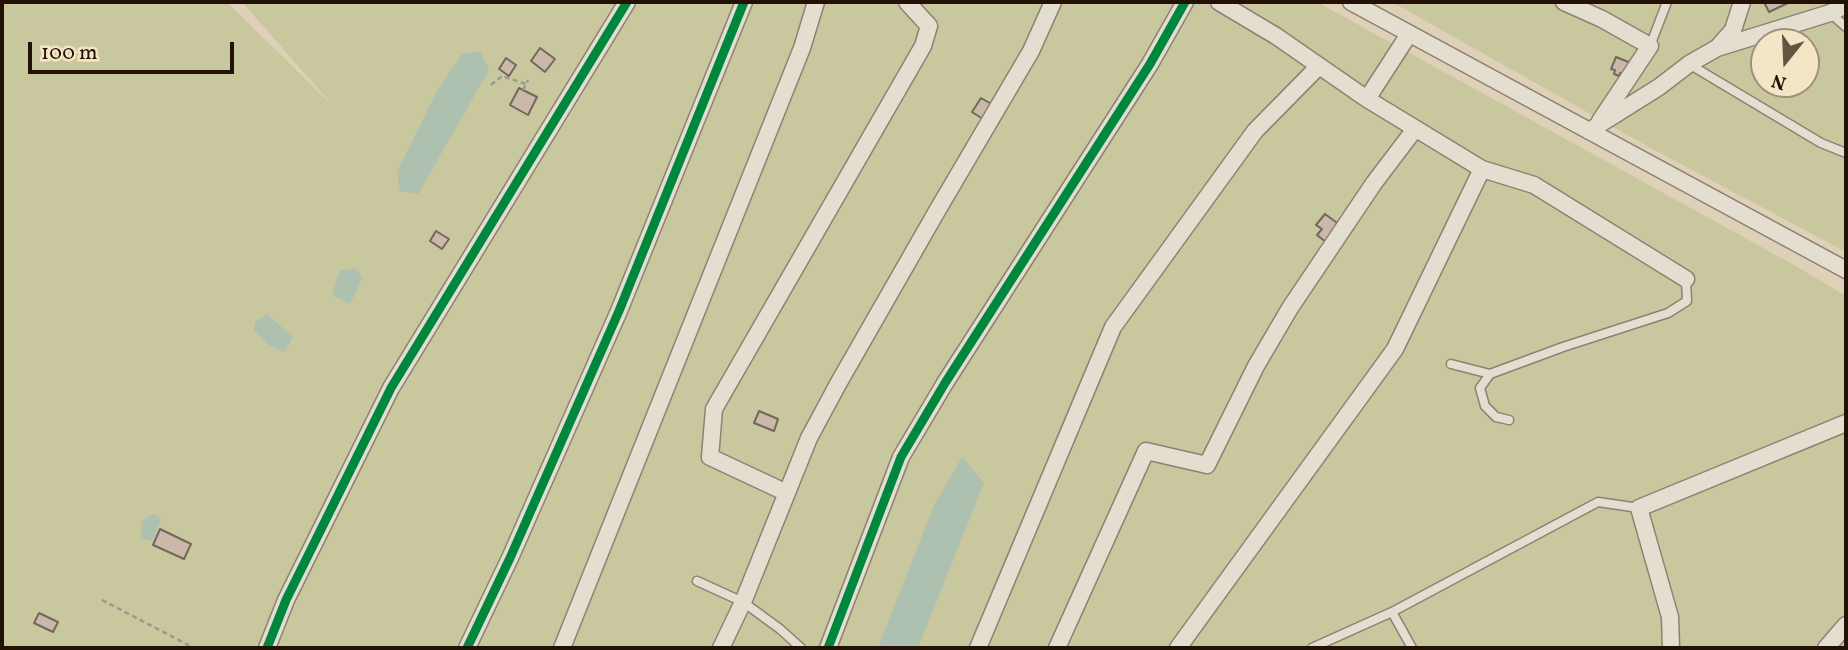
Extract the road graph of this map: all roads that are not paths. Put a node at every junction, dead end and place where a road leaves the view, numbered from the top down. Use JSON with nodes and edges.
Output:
{"nodes":[{"id":1,"x":627,"y":2,"type":"edge"},
{"id":2,"x":744,"y":2,"type":"edge"},
{"id":3,"x":816,"y":2,"type":"edge"},
{"id":4,"x":907,"y":2,"type":"edge"},
{"id":5,"x":1053,"y":2,"type":"edge"},
{"id":6,"x":1185,"y":2,"type":"edge"},
{"id":7,"x":1219,"y":2,"type":"edge"},
{"id":8,"x":1351,"y":2,"type":"edge"},
{"id":9,"x":1564,"y":2,"type":"edge"},
{"id":10,"x":1667,"y":2,"type":"edge"},
{"id":11,"x":1742,"y":2,"type":"edge"},
{"id":12,"x":1846,"y":5,"type":"edge"},
{"id":13,"x":1830,"y":13,"type":"junction"},
{"id":14,"x":1846,"y":27,"type":"edge"},
{"id":15,"x":1409,"y":34,"type":"junction"},
{"id":16,"x":1650,"y":46,"type":"junction"},
{"id":17,"x":1717,"y":48,"type":"junction"},
{"id":18,"x":1689,"y":64,"type":"junction"},
{"id":19,"x":1319,"y":66,"type":"junction"},
{"id":20,"x":1367,"y":99,"type":"junction"},
{"id":21,"x":1593,"y":127,"type":"junction"},
{"id":22,"x":1415,"y":129,"type":"junction"},
{"id":23,"x":1846,"y":153,"type":"edge"},
{"id":24,"x":1482,"y":169,"type":"junction"},
{"id":25,"x":1846,"y":270,"type":"edge"},
{"id":26,"x":1686,"y":279,"type":"joint"},
{"id":27,"x":1451,"y":363,"type":"dead end"},
{"id":28,"x":1490,"y":374,"type":"junction"},
{"id":29,"x":1509,"y":420,"type":"dead end"},
{"id":30,"x":1846,"y":423,"type":"edge"},
{"id":31,"x":787,"y":493,"type":"junction"},
{"id":32,"x":1639,"y":508,"type":"junction"},
{"id":33,"x":697,"y":581,"type":"dead end"},
{"id":34,"x":743,"y":602,"type":"junction"},
{"id":35,"x":1392,"y":612,"type":"junction"},
{"id":36,"x":1846,"y":625,"type":"edge"},
{"id":37,"x":267,"y":648,"type":"edge"},
{"id":38,"x":467,"y":648,"type":"edge"},
{"id":39,"x":562,"y":648,"type":"edge"},
{"id":40,"x":721,"y":648,"type":"edge"},
{"id":41,"x":801,"y":648,"type":"edge"},
{"id":42,"x":828,"y":648,"type":"edge"},
{"id":43,"x":978,"y":648,"type":"edge"},
{"id":44,"x":1057,"y":648,"type":"edge"},
{"id":45,"x":1178,"y":648,"type":"edge"},
{"id":46,"x":1311,"y":648,"type":"edge"},
{"id":47,"x":1412,"y":648,"type":"edge"},
{"id":48,"x":1671,"y":648,"type":"edge"},
{"id":49,"x":1826,"y":648,"type":"edge"}],
"edges":[{"from":1,"to":37,"type":"street"},
{"from":2,"to":38,"type":"street"},
{"from":3,"to":39,"type":"street"},
{"from":4,"to":31,"type":"street"},
{"from":5,"to":31,"type":"street"},
{"from":6,"to":42,"type":"street"},
{"from":7,"to":19,"type":"street"},
{"from":8,"to":15,"type":"street"},
{"from":9,"to":16,"type":"street"},
{"from":10,"to":16,"type":"lane"},
{"from":11,"to":17,"type":"street"},
{"from":12,"to":13,"type":"street"},
{"from":13,"to":14,"type":"lane"},
{"from":13,"to":17,"type":"street"},
{"from":15,"to":20,"type":"street"},
{"from":15,"to":21,"type":"street"},
{"from":16,"to":21,"type":"street"},
{"from":17,"to":18,"type":"street"},
{"from":18,"to":21,"type":"street"},
{"from":18,"to":23,"type":"lane"},
{"from":19,"to":20,"type":"street"},
{"from":19,"to":43,"type":"street"},
{"from":20,"to":22,"type":"street"},
{"from":21,"to":25,"type":"street"},
{"from":22,"to":24,"type":"street"},
{"from":22,"to":44,"type":"street"},
{"from":24,"to":26,"type":"street"},
{"from":24,"to":45,"type":"street"},
{"from":26,"to":28,"type":"lane"},
{"from":27,"to":28,"type":"lane"},
{"from":28,"to":29,"type":"lane"},
{"from":30,"to":32,"type":"street"},
{"from":31,"to":34,"type":"street"},
{"from":32,"to":35,"type":"lane"},
{"from":32,"to":48,"type":"street"},
{"from":33,"to":34,"type":"lane"},
{"from":34,"to":40,"type":"street"},
{"from":34,"to":41,"type":"lane"},
{"from":35,"to":46,"type":"lane"},
{"from":35,"to":47,"type":"lane"},
{"from":36,"to":49,"type":"street"}]}
